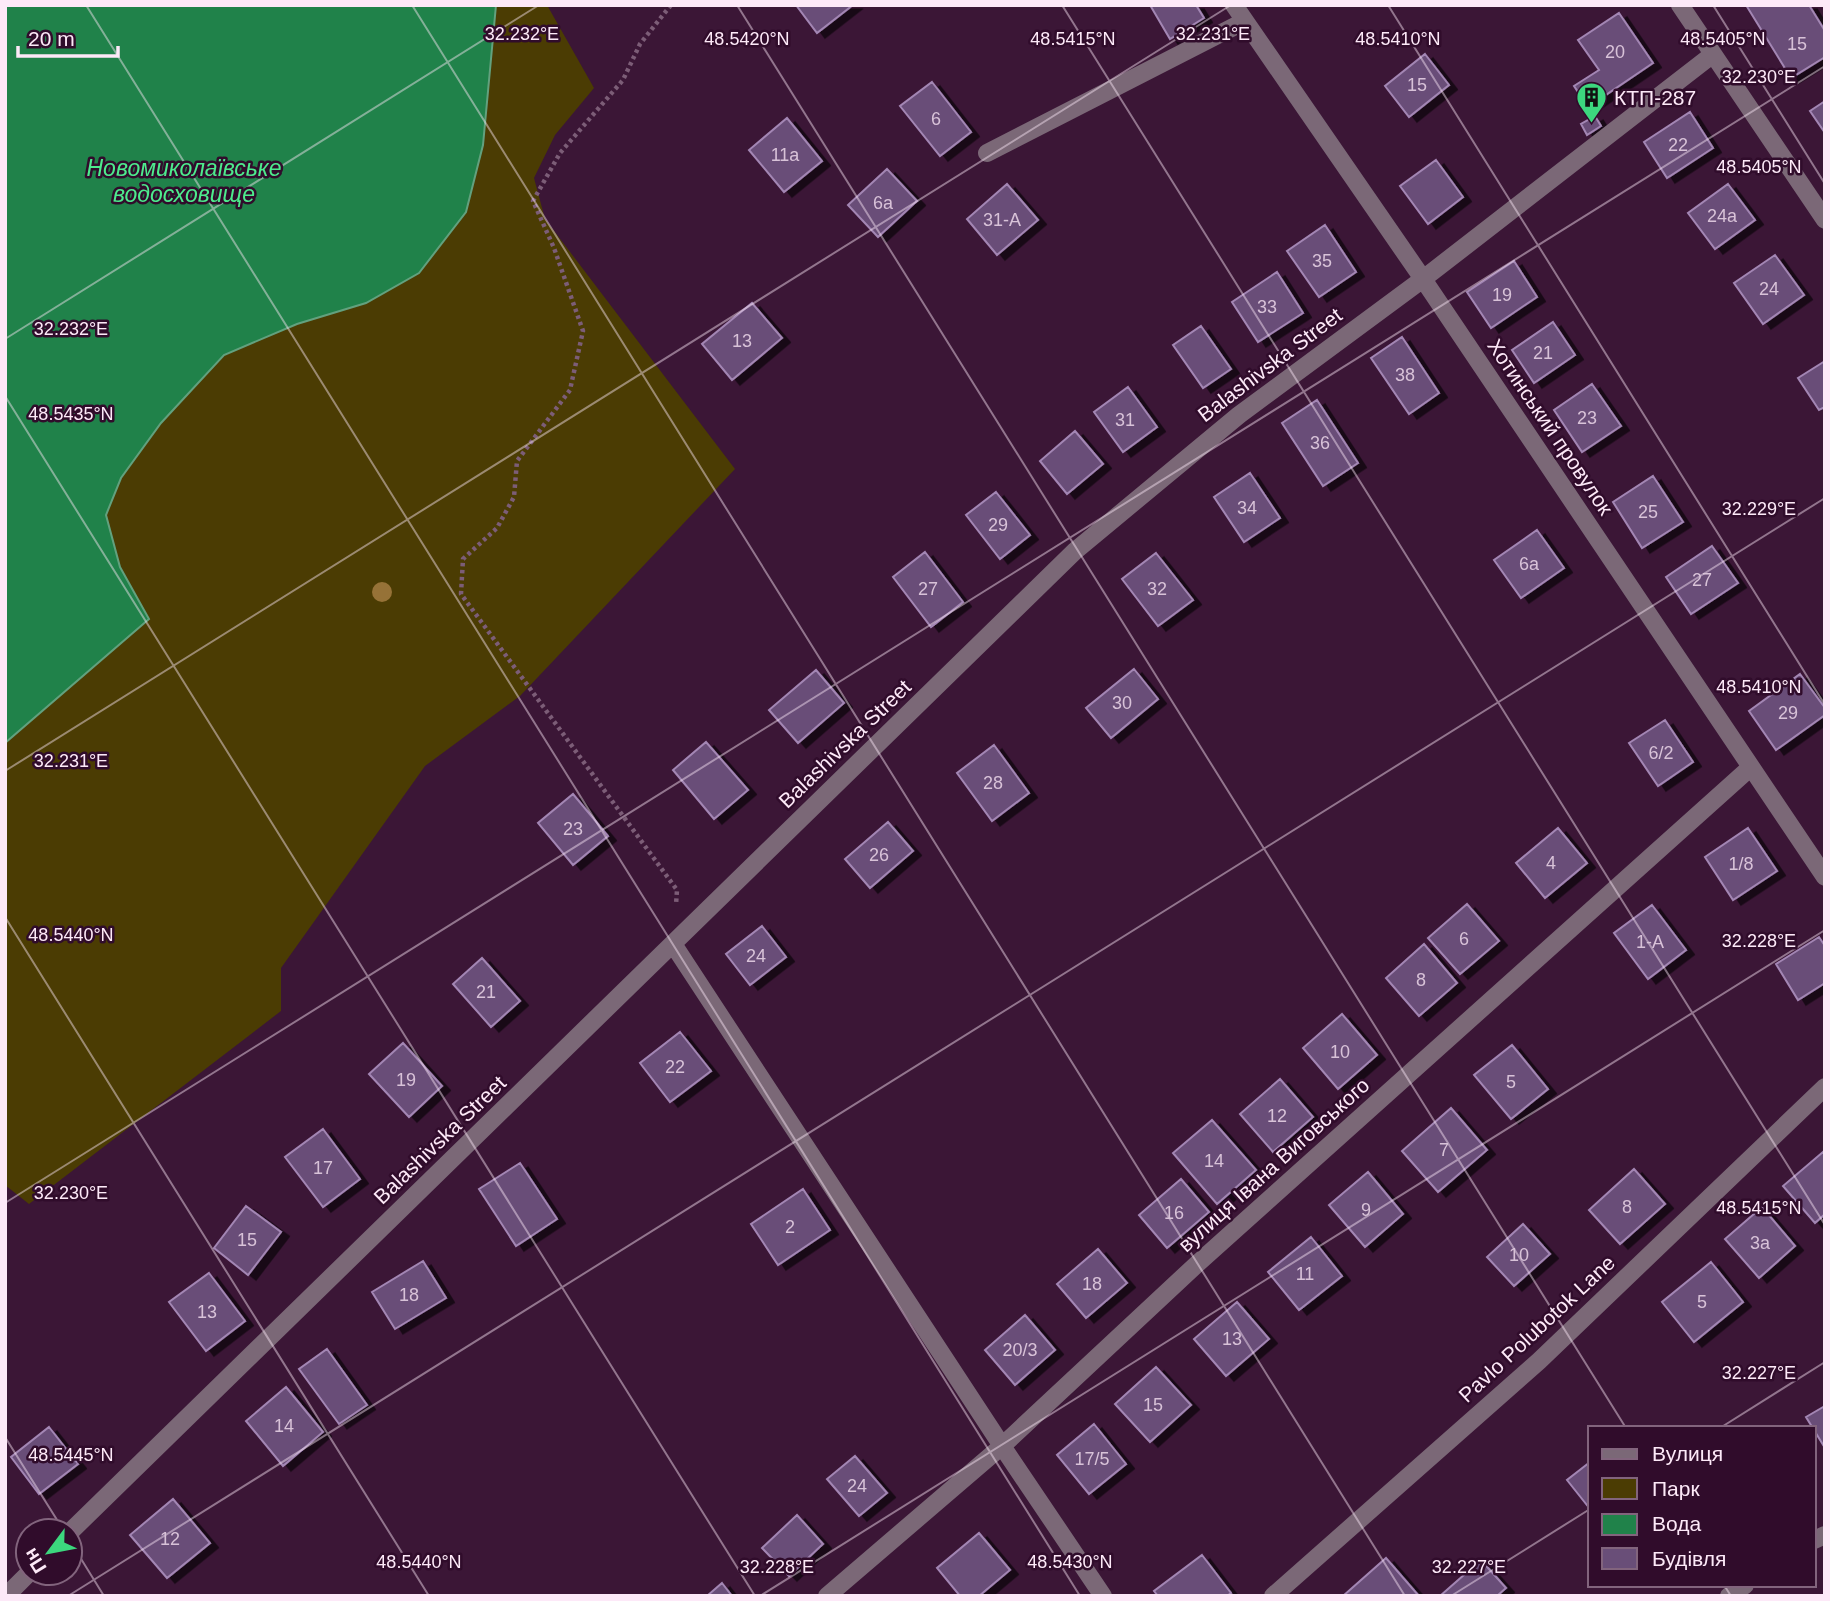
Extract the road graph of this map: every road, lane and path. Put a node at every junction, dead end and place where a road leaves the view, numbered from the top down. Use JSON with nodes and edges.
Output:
{"nodes":[{"id":1,"x":671,"y":5,"type":"edge"},
{"id":2,"x":1234,"y":5,"type":"edge"},
{"id":3,"x":1680,"y":5,"type":"edge"},
{"id":4,"x":1245,"y":21,"type":"junction"},
{"id":5,"x":1712,"y":55,"type":"junction"},
{"id":6,"x":987,"y":153,"type":"dead end"},
{"id":7,"x":1825,"y":220,"type":"edge"},
{"id":8,"x":1423,"y":279,"type":"junction"},
{"id":9,"x":1751,"y":767,"type":"junction"},
{"id":10,"x":1825,"y":877,"type":"edge"},
{"id":11,"x":673,"y":944,"type":"junction"},
{"id":12,"x":1825,"y":1087,"type":"edge"},
{"id":13,"x":1002,"y":1446,"type":"junction"},
{"id":14,"x":84,"y":1518,"type":"edge"},
{"id":15,"x":827,"y":1596,"type":"edge"},
{"id":16,"x":1103,"y":1596,"type":"edge"},
{"id":17,"x":1273,"y":1596,"type":"edge"}],
"edges":[{"from":1,"to":11,"type":"path"},
{"from":2,"to":4,"type":"street","name":"Хотинський провулок"},
{"from":3,"to":5,"type":"street"},
{"from":4,"to":6,"type":"street"},
{"from":4,"to":8,"type":"street","name":"Хотинський провулок"},
{"from":5,"to":7,"type":"street"},
{"from":5,"to":8,"type":"street","name":"Balashivska Street"},
{"from":8,"to":9,"type":"street","name":"Хотинський провулок"},
{"from":8,"to":11,"type":"street","name":"Balashivska Street"},
{"from":9,"to":10,"type":"street","name":"Хотинський провулок"},
{"from":9,"to":13,"type":"street","name":"вулиця Івана Виговського"},
{"from":11,"to":13,"type":"street"},
{"from":11,"to":14,"type":"street","name":"Balashivska Street"},
{"from":12,"to":17,"type":"street","name":"Pavlo Polubotok Lane"},
{"from":13,"to":15,"type":"street","name":"вулиця Івана Виговського"},
{"from":13,"to":16,"type":"street"}]}
